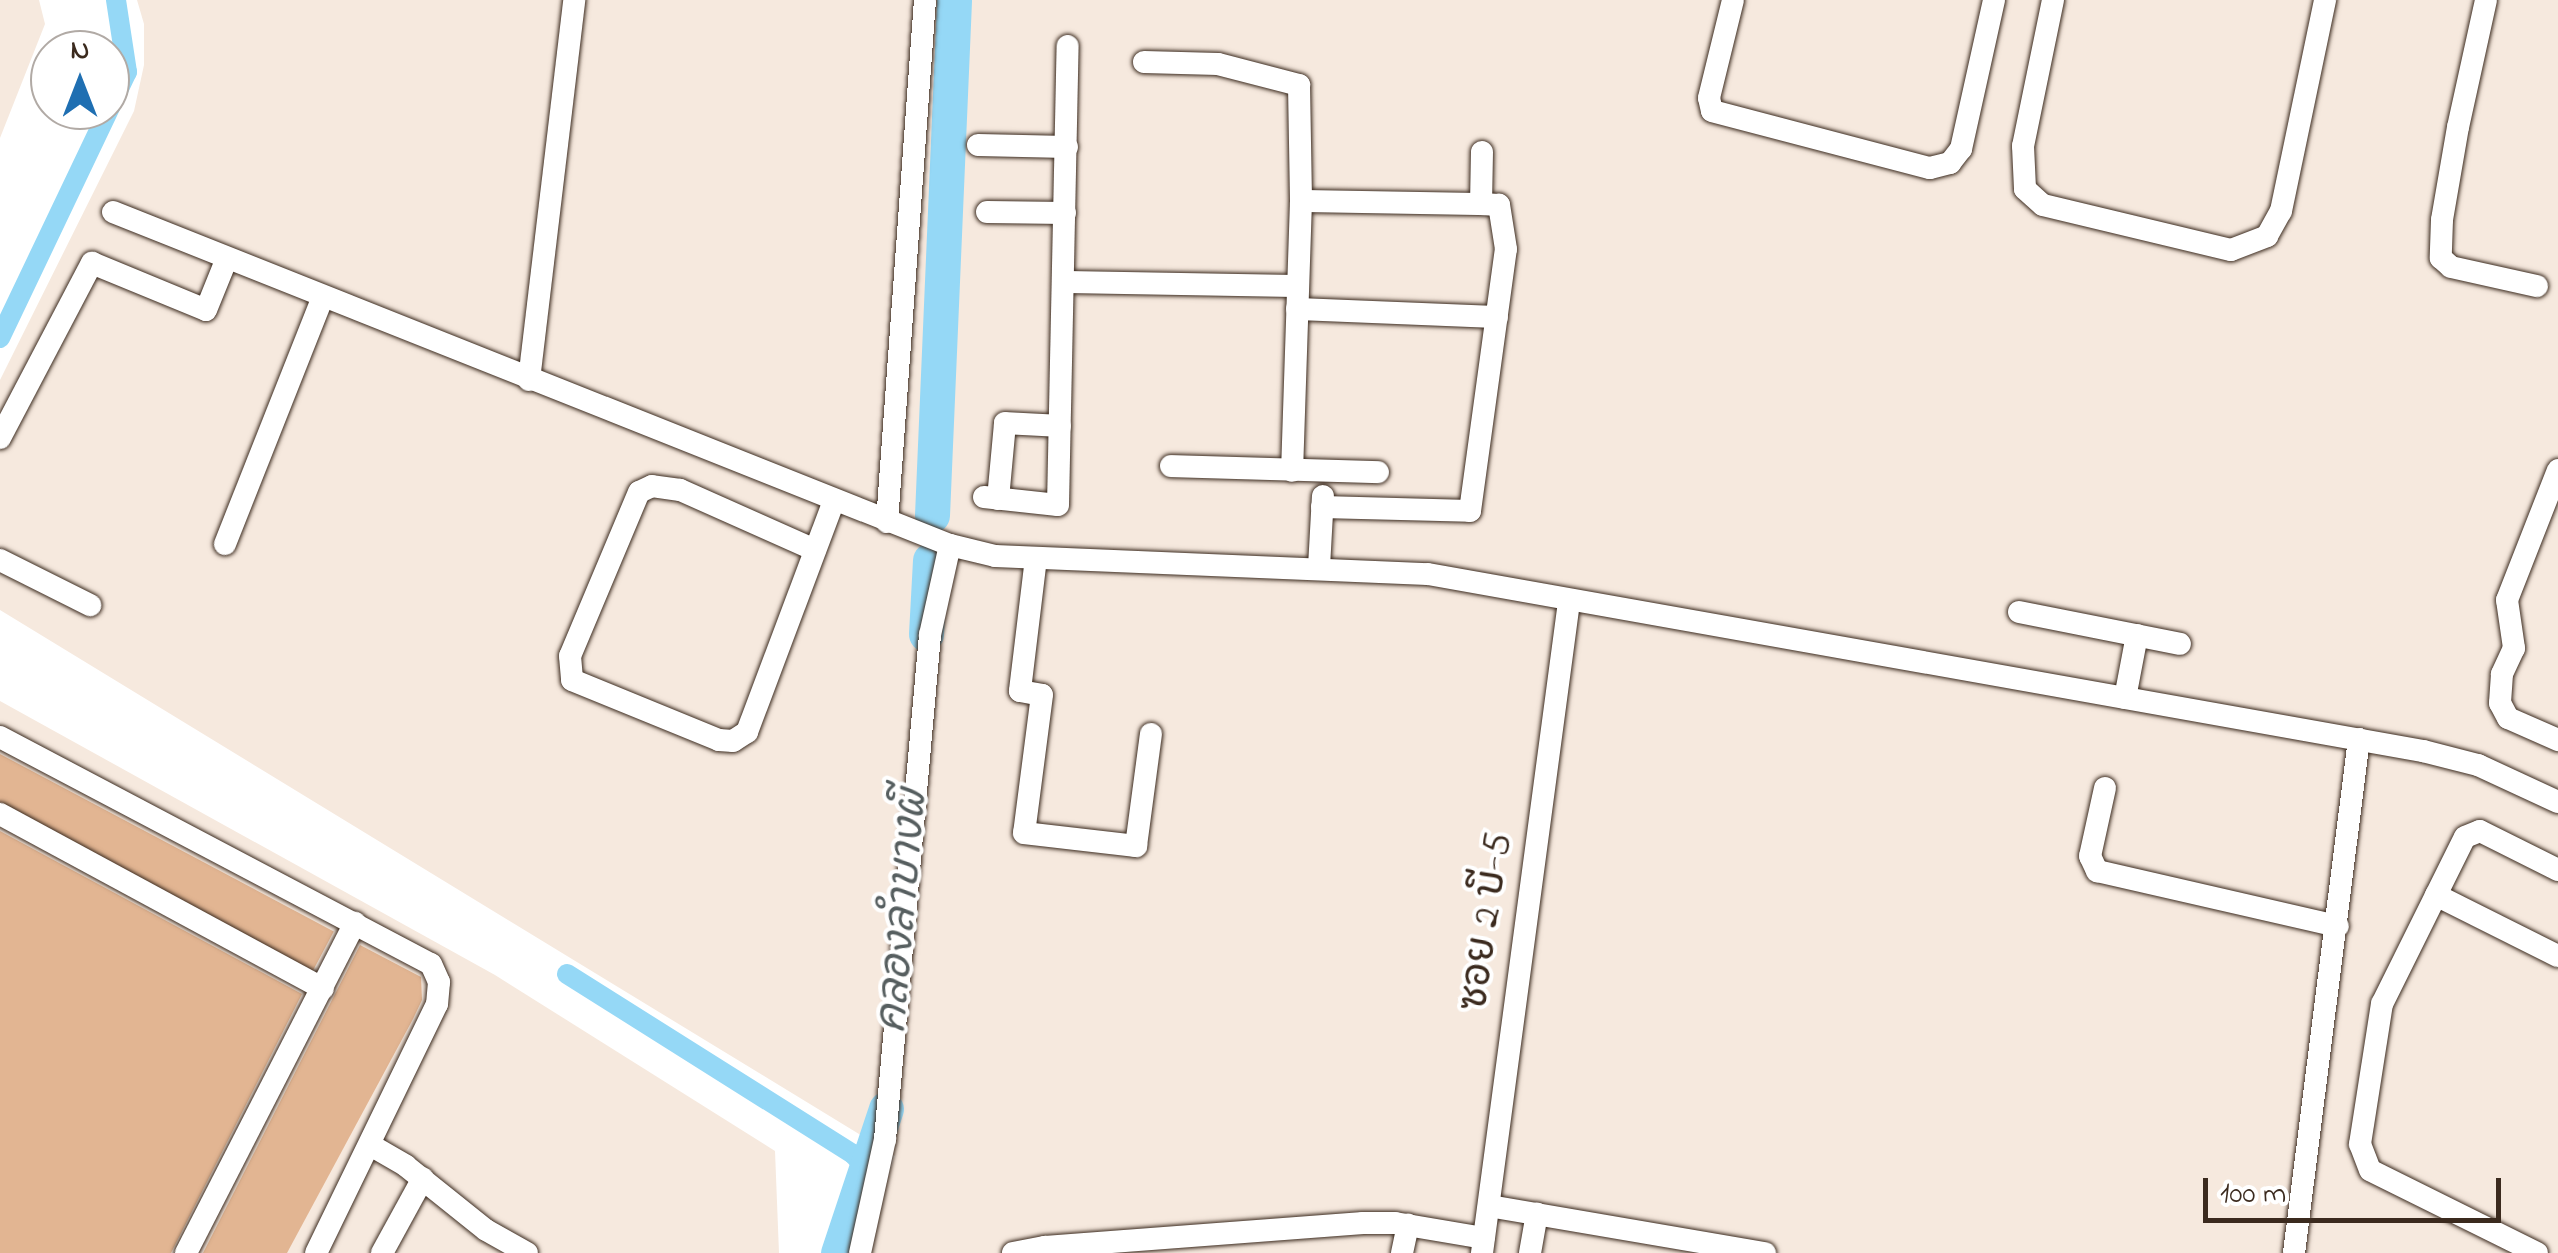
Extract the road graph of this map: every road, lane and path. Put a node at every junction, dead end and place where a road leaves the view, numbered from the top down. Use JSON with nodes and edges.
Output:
{"nodes":[{"id":1,"x":574,"y":0,"type":"edge"},
{"id":2,"x":925,"y":0,"type":"edge"},
{"id":3,"x":1733,"y":0,"type":"edge"},
{"id":4,"x":1994,"y":0,"type":"edge"},
{"id":5,"x":2053,"y":0,"type":"edge"},
{"id":6,"x":2325,"y":0,"type":"edge"},
{"id":7,"x":2486,"y":0,"type":"edge"},
{"id":8,"x":1068,"y":46,"type":"dead end"},
{"id":9,"x":1144,"y":62,"type":"dead end"},
{"id":10,"x":978,"y":144,"type":"dead end"},
{"id":11,"x":1066,"y":146,"type":"junction"},
{"id":12,"x":1482,"y":152,"type":"dead end"},
{"id":13,"x":1301,"y":201,"type":"junction"},
{"id":14,"x":1481,"y":204,"type":"junction"},
{"id":15,"x":114,"y":212,"type":"dead end"},
{"id":16,"x":987,"y":212,"type":"dead end"},
{"id":17,"x":1065,"y":213,"type":"junction"},
{"id":18,"x":227,"y":258,"type":"junction"},
{"id":19,"x":1064,"y":282,"type":"junction"},
{"id":20,"x":2538,"y":286,"type":"dead end"},
{"id":21,"x":323,"y":297,"type":"junction"},
{"id":22,"x":1298,"y":298,"type":"junction"},
{"id":23,"x":1497,"y":317,"type":"junction"},
{"id":24,"x":529,"y":380,"type":"junction"},
{"id":25,"x":1060,"y":426,"type":"junction"},
{"id":26,"x":0,"y":438,"type":"edge"},
{"id":27,"x":1171,"y":466,"type":"dead end"},
{"id":28,"x":2558,"y":470,"type":"edge"},
{"id":29,"x":1292,"y":471,"type":"junction"},
{"id":30,"x":1324,"y":472,"type":"junction"},
{"id":31,"x":1378,"y":472,"type":"dead end"},
{"id":32,"x":834,"y":501,"type":"junction"},
{"id":33,"x":1322,"y":507,"type":"junction"},
{"id":34,"x":887,"y":522,"type":"junction"},
{"id":35,"x":225,"y":544,"type":"dead end"},
{"id":36,"x":950,"y":545,"type":"junction"},
{"id":37,"x":816,"y":550,"type":"junction"},
{"id":38,"x":1036,"y":558,"type":"junction"},
{"id":39,"x":0,"y":560,"type":"edge"},
{"id":40,"x":1319,"y":567,"type":"junction"},
{"id":41,"x":1569,"y":602,"type":"junction"},
{"id":42,"x":90,"y":605,"type":"dead end"},
{"id":43,"x":2019,"y":612,"type":"dead end"},
{"id":44,"x":2137,"y":635,"type":"junction"},
{"id":45,"x":2180,"y":644,"type":"dead end"},
{"id":46,"x":2125,"y":698,"type":"junction"},
{"id":47,"x":1151,"y":734,"type":"dead end"},
{"id":48,"x":0,"y":737,"type":"edge"},
{"id":49,"x":2359,"y":739,"type":"junction"},
{"id":50,"x":2558,"y":740,"type":"edge"},
{"id":51,"x":2105,"y":788,"type":"dead end"},
{"id":52,"x":2558,"y":802,"type":"edge"},
{"id":53,"x":0,"y":814,"type":"edge"},
{"id":54,"x":2558,"y":870,"type":"edge"},
{"id":55,"x":2436,"y":895,"type":"junction"},
{"id":56,"x":355,"y":924,"type":"junction"},
{"id":57,"x":2338,"y":926,"type":"junction"},
{"id":58,"x":2558,"y":956,"type":"edge"},
{"id":59,"x":323,"y":989,"type":"junction"},
{"id":60,"x":372,"y":1146,"type":"junction"},
{"id":61,"x":423,"y":1178,"type":"junction"},
{"id":62,"x":1489,"y":1206,"type":"junction"},
{"id":63,"x":1537,"y":1214,"type":"junction"},
{"id":64,"x":1408,"y":1226,"type":"junction"},
{"id":65,"x":1186,"y":1244,"type":"edge"},
{"id":66,"x":1483,"y":1246,"type":"edge"},
{"id":67,"x":186,"y":1253,"type":"edge"},
{"id":68,"x":316,"y":1253,"type":"edge"},
{"id":69,"x":382,"y":1253,"type":"edge"},
{"id":70,"x":526,"y":1253,"type":"edge"},
{"id":71,"x":860,"y":1253,"type":"edge"},
{"id":72,"x":1013,"y":1253,"type":"edge"},
{"id":73,"x":1402,"y":1253,"type":"edge"},
{"id":74,"x":1530,"y":1253,"type":"edge"},
{"id":75,"x":1765,"y":1253,"type":"edge"},
{"id":76,"x":2294,"y":1253,"type":"edge"},
{"id":77,"x":2537,"y":1253,"type":"edge"}],
"edges":[{"from":1,"to":24,"type":"street"},
{"from":2,"to":34,"type":"street"},
{"from":3,"to":4,"type":"street"},
{"from":5,"to":6,"type":"street"},
{"from":7,"to":20,"type":"street"},
{"from":8,"to":11,"type":"street"},
{"from":9,"to":13,"type":"street"},
{"from":10,"to":11,"type":"street"},
{"from":11,"to":17,"type":"street"},
{"from":12,"to":14,"type":"street"},
{"from":13,"to":14,"type":"street"},
{"from":13,"to":22,"type":"street"},
{"from":14,"to":23,"type":"street"},
{"from":15,"to":18,"type":"street"},
{"from":16,"to":17,"type":"street"},
{"from":17,"to":19,"type":"street"},
{"from":18,"to":21,"type":"street"},
{"from":18,"to":26,"type":"street"},
{"from":19,"to":22,"type":"street"},
{"from":19,"to":25,"type":"street"},
{"from":21,"to":24,"type":"street"},
{"from":21,"to":35,"type":"street"},
{"from":22,"to":23,"type":"street"},
{"from":22,"to":29,"type":"street"},
{"from":23,"to":33,"type":"street"},
{"from":24,"to":32,"type":"street"},
{"from":25,"to":25,"type":"street"},
{"from":27,"to":29,"type":"street"},
{"from":28,"to":50,"type":"street"},
{"from":29,"to":30,"type":"street"},
{"from":30,"to":31,"type":"street"},
{"from":30,"to":33,"type":"street"},
{"from":32,"to":34,"type":"street"},
{"from":32,"to":37,"type":"street"},
{"from":33,"to":40,"type":"street"},
{"from":34,"to":36,"type":"street"},
{"from":36,"to":38,"type":"street"},
{"from":36,"to":71,"type":"street"},
{"from":37,"to":37,"type":"street"},
{"from":38,"to":40,"type":"street"},
{"from":38,"to":47,"type":"street"},
{"from":39,"to":42,"type":"street"},
{"from":40,"to":41,"type":"street"},
{"from":41,"to":46,"type":"street"},
{"from":41,"to":62,"type":"street","name":"ซอย 2 บี-5"},
{"from":43,"to":44,"type":"street"},
{"from":44,"to":45,"type":"street"},
{"from":44,"to":46,"type":"street"},
{"from":46,"to":49,"type":"street"},
{"from":48,"to":56,"type":"street"},
{"from":49,"to":52,"type":"street"},
{"from":49,"to":57,"type":"street"},
{"from":51,"to":57,"type":"street"},
{"from":53,"to":59,"type":"street"},
{"from":54,"to":55,"type":"street"},
{"from":55,"to":58,"type":"street"},
{"from":55,"to":77,"type":"street"},
{"from":56,"to":59,"type":"street"},
{"from":56,"to":60,"type":"street"},
{"from":57,"to":76,"type":"street"},
{"from":59,"to":67,"type":"street"},
{"from":60,"to":61,"type":"street"},
{"from":60,"to":68,"type":"street"},
{"from":61,"to":69,"type":"street"},
{"from":61,"to":70,"type":"street"},
{"from":62,"to":63,"type":"street"},
{"from":62,"to":66,"type":"street","name":"ซอย 2 บี-5"},
{"from":63,"to":74,"type":"street"},
{"from":63,"to":75,"type":"street"},
{"from":64,"to":65,"type":"street"},
{"from":64,"to":66,"type":"street"},
{"from":64,"to":73,"type":"street"},
{"from":65,"to":72,"type":"street"}]}
